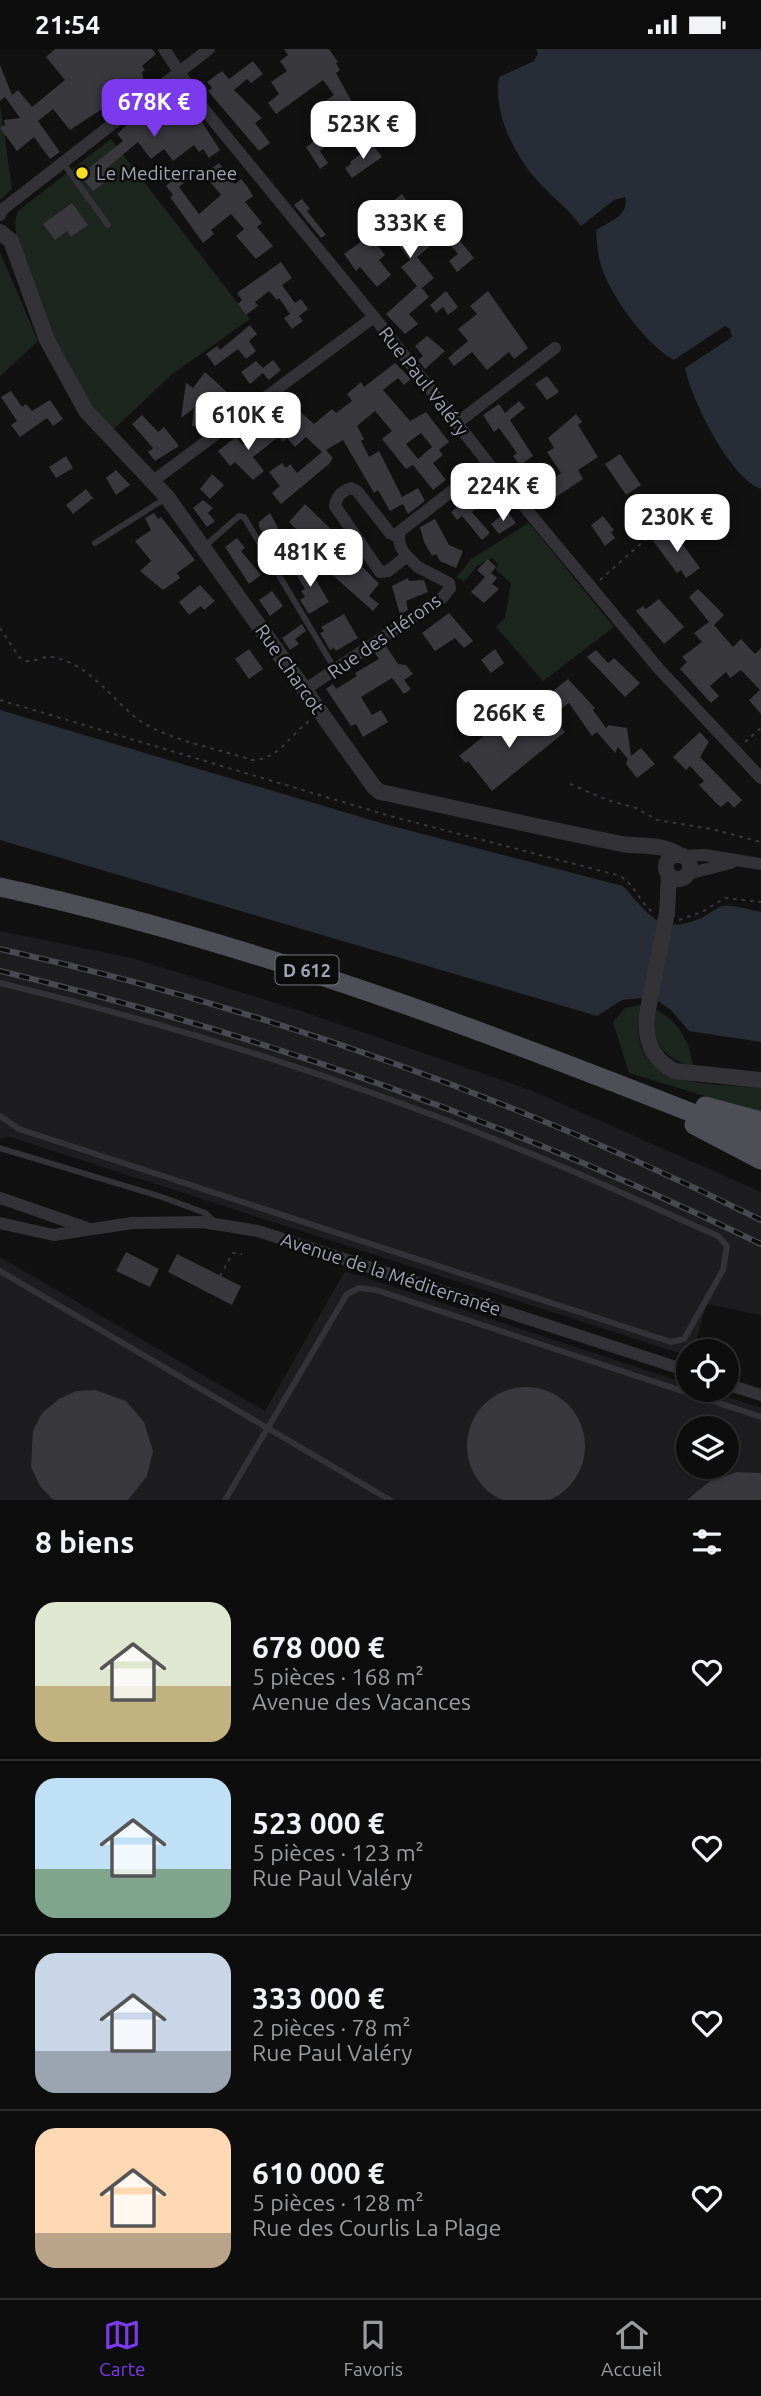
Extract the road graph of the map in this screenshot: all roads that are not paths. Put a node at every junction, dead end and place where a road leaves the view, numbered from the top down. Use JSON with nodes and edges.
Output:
{"nodes":[{"id":1,"x":164,"y":49,"type":"edge"},
{"id":2,"x":209,"y":49,"type":"edge"},
{"id":3,"x":179,"y":73,"type":"junction"},
{"id":4,"x":63,"y":163,"type":"junction"},
{"id":5,"x":0,"y":215,"type":"edge"},
{"id":6,"x":108,"y":225,"type":"dead end"},
{"id":7,"x":0,"y":232,"type":"edge"},
{"id":8,"x":374,"y":317,"type":"junction"},
{"id":9,"x":555,"y":348,"type":"dead end"},
{"id":10,"x":457,"y":423,"type":"junction"},
{"id":11,"x":488,"y":463,"type":"junction"},
{"id":12,"x":153,"y":481,"type":"junction"},
{"id":13,"x":167,"y":497,"type":"junction"},
{"id":14,"x":398,"y":537,"type":"junction"},
{"id":15,"x":95,"y":543,"type":"dead end"},
{"id":16,"x":203,"y":547,"type":"junction"},
{"id":17,"x":407,"y":556,"type":"junction"},
{"id":18,"x":335,"y":670,"type":"junction"},
{"id":19,"x":306,"y":689,"type":"junction"},
{"id":20,"x":761,"y":778,"type":"edge"},
{"id":21,"x":626,"y":845,"type":"junction"},
{"id":22,"x":681,"y":856,"type":"junction"},
{"id":23,"x":738,"y":862,"type":"junction"},
{"id":24,"x":761,"y":864,"type":"edge"},
{"id":25,"x":677,"y":875,"type":"junction"},
{"id":26,"x":0,"y":887,"type":"edge"},
{"id":27,"x":0,"y":982,"type":"edge"},
{"id":28,"x":607,"y":1079,"type":"junction"},
{"id":29,"x":761,"y":1080,"type":"edge"},
{"id":30,"x":0,"y":1116,"type":"edge"},
{"id":31,"x":761,"y":1121,"type":"edge"},
{"id":32,"x":761,"y":1140,"type":"edge"},
{"id":33,"x":0,"y":1148,"type":"edge"},
{"id":34,"x":761,"y":1160,"type":"edge"},
{"id":35,"x":3,"y":1201,"type":"edge"},
{"id":36,"x":0,"y":1223,"type":"edge"},
{"id":37,"x":216,"y":1223,"type":"junction"},
{"id":38,"x":87,"y":1229,"type":"junction"},
{"id":39,"x":0,"y":1271,"type":"edge"},
{"id":40,"x":676,"y":1367,"type":"edge"},
{"id":41,"x":739,"y":1388,"type":"edge"},
{"id":42,"x":761,"y":1395,"type":"edge"},
{"id":43,"x":761,"y":1417,"type":"edge"},
{"id":44,"x":267,"y":1428,"type":"junction"},
{"id":45,"x":225,"y":1500,"type":"edge"},
{"id":46,"x":390,"y":1500,"type":"edge"}],
"edges":[{"from":1,"to":3,"type":"street","name":"Rue Paul Valéry"},
{"from":2,"to":3,"type":"street"},
{"from":3,"to":4,"type":"street"},
{"from":3,"to":8,"type":"street","name":"Rue Paul Valéry"},
{"from":4,"to":5,"type":"street"},
{"from":4,"to":6,"type":"lane"},
{"from":7,"to":12,"type":"street","name":"Rue Charcot"},
{"from":8,"to":10,"type":"street","name":"Rue Paul Valéry"},
{"from":8,"to":12,"type":"street"},
{"from":9,"to":10,"type":"street"},
{"from":10,"to":11,"type":"street","name":"Rue Paul Valéry"},
{"from":11,"to":14,"type":"street"},
{"from":11,"to":20,"type":"street","name":"Rue Paul Valéry"},
{"from":12,"to":13,"type":"street","name":"Rue Charcot"},
{"from":13,"to":15,"type":"lane"},
{"from":13,"to":16,"type":"street","name":"Rue Charcot"},
{"from":14,"to":17,"type":"street"},
{"from":14,"to":17,"type":"street"},
{"from":16,"to":18,"type":"lane"},
{"from":16,"to":19,"type":"street","name":"Rue Charcot"},
{"from":17,"to":18,"type":"street","name":"Rue des Hérons"},
{"from":18,"to":19,"type":"street","name":"Rue des Hérons"},
{"from":19,"to":21,"type":"street","name":"Rue Charcot"},
{"from":21,"to":22,"type":"street","name":"Rue Charcot"},
{"from":21,"to":25,"type":"street","name":"Rue Charcot"},
{"from":22,"to":23,"type":"street"},
{"from":22,"to":25,"type":"street"},
{"from":23,"to":24,"type":"street"},
{"from":23,"to":25,"type":"street"},
{"from":25,"to":29,"type":"street","bridge":true},
{"from":26,"to":28,"type":"main road","number":"D 612"},
{"from":27,"to":30,"type":"lane"},
{"from":28,"to":31,"type":"main road"},
{"from":28,"to":32,"type":"main road","number":"D 612"},
{"from":28,"to":34,"type":"main road"},
{"from":33,"to":37,"type":"lane"},
{"from":35,"to":38,"type":"street","name":"Avenue de la Méditerranée"},
{"from":36,"to":38,"type":"street","name":"Avenue de la Méditerranée"},
{"from":37,"to":38,"type":"street","name":"Avenue de la Méditerranée"},
{"from":37,"to":40,"type":"street","name":"Avenue de la Méditerranée"},
{"from":39,"to":44,"type":"lane"},
{"from":41,"to":42,"type":"street"},
{"from":43,"to":44,"type":"lane"},
{"from":44,"to":45,"type":"lane"},
{"from":44,"to":46,"type":"lane"}]}
